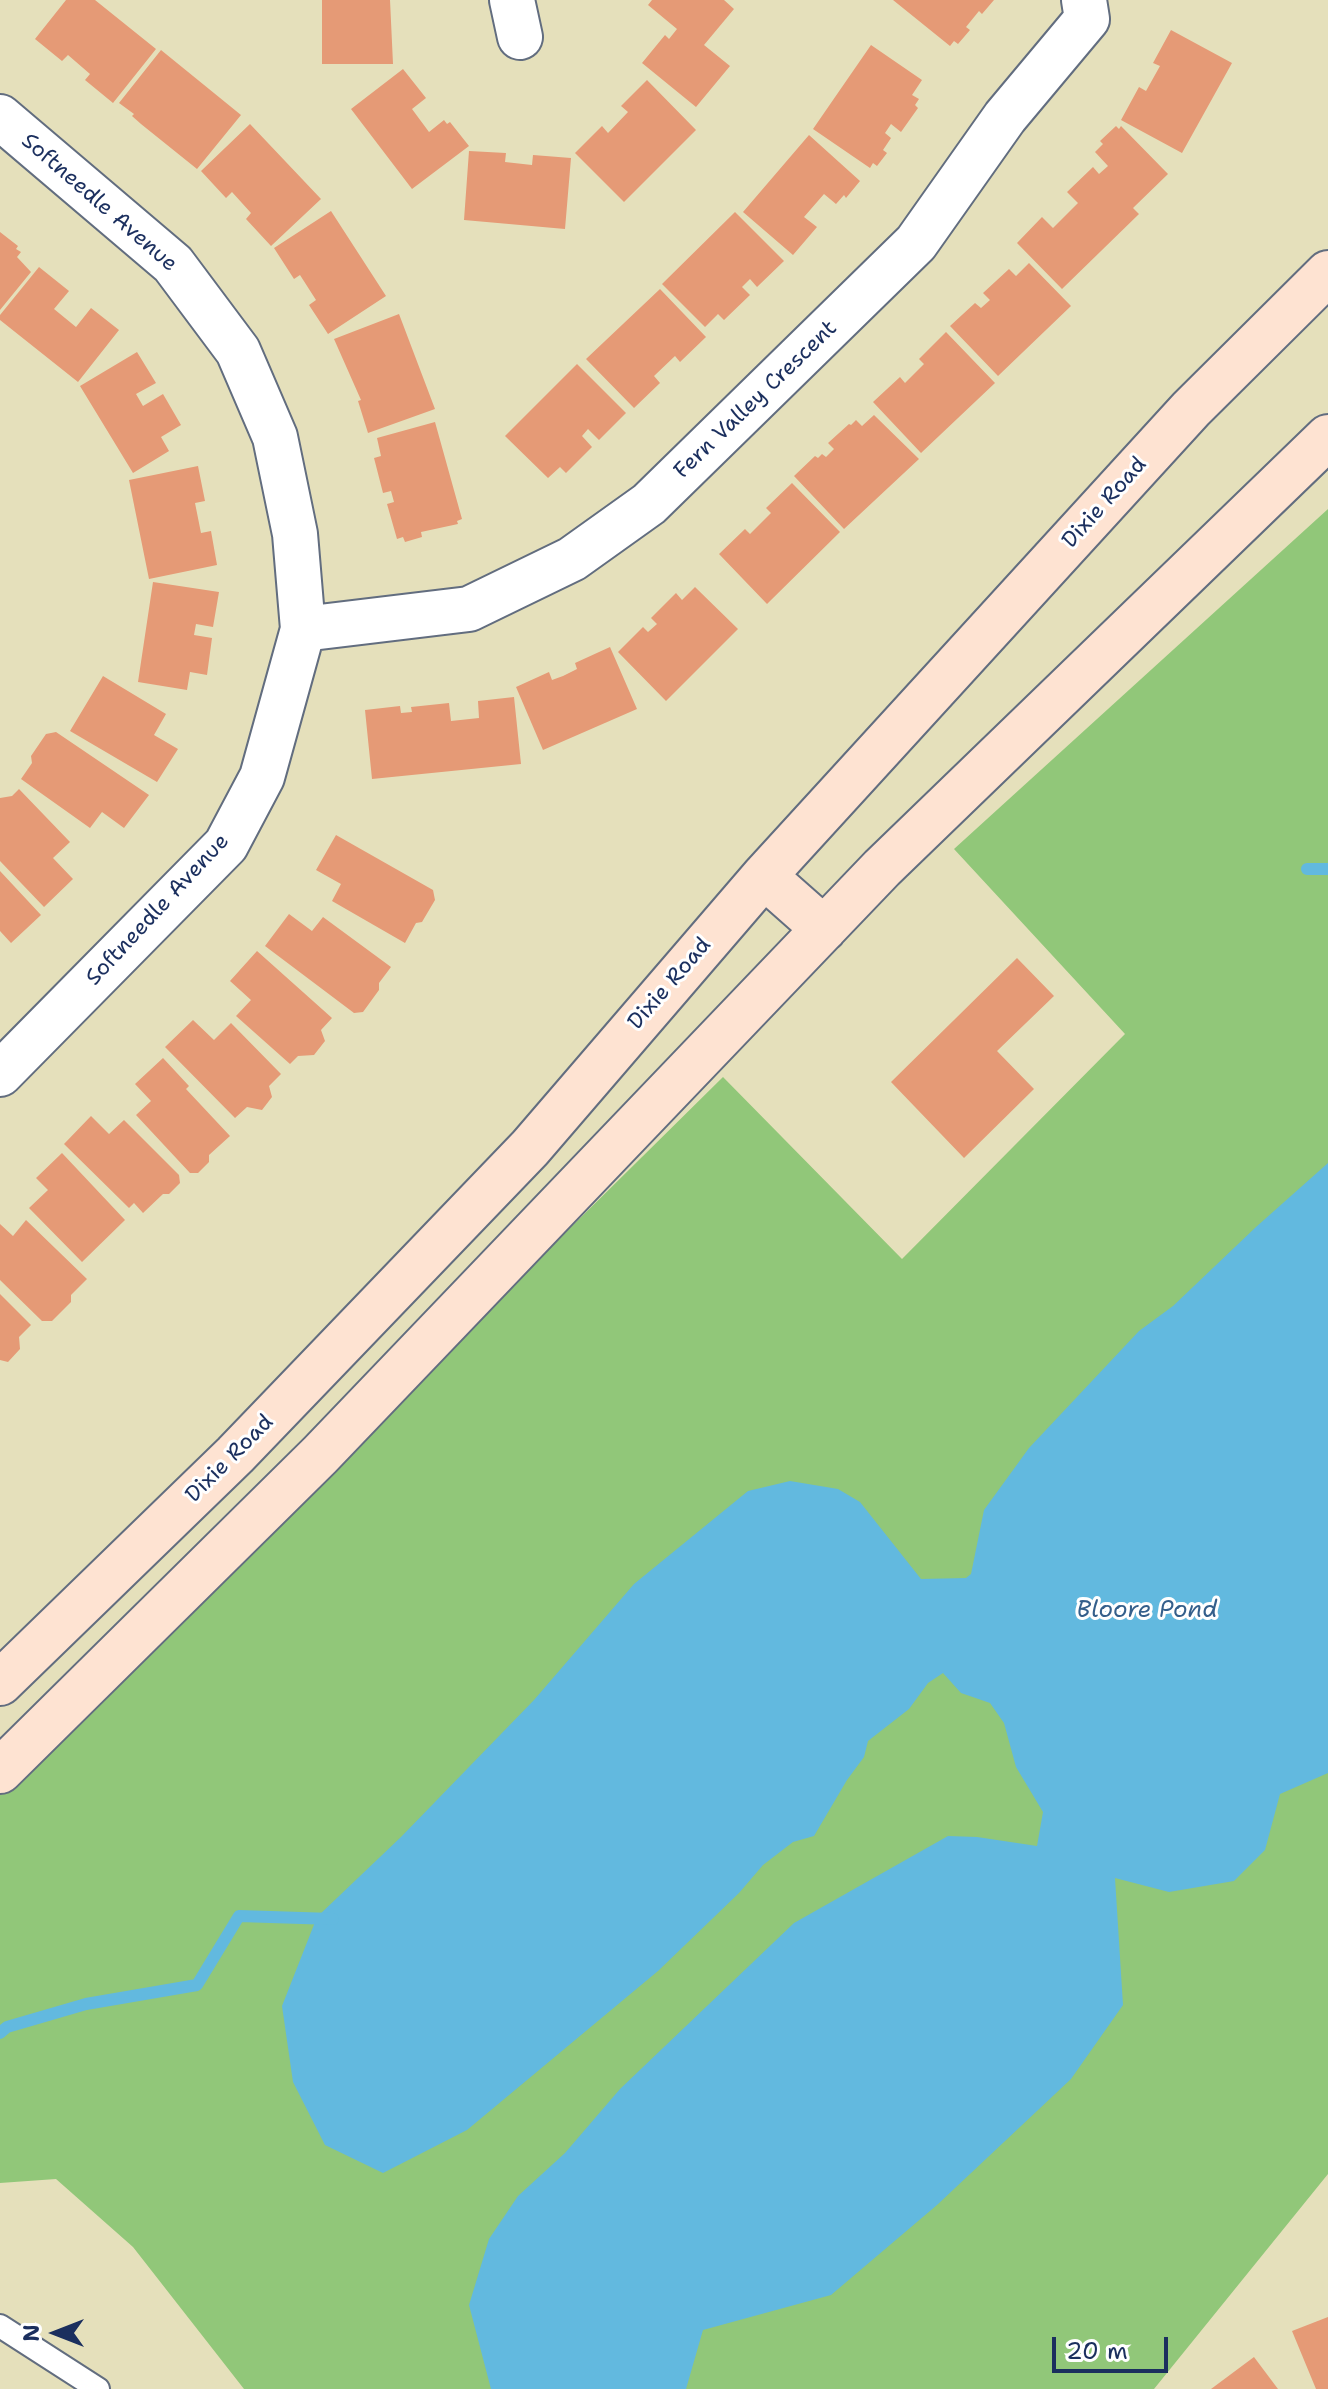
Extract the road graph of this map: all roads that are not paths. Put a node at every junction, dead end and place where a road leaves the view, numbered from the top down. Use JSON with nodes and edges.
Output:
{"nodes":[{"id":1,"x":1084,"y":0,"type":"edge"},
{"id":2,"x":0,"y":117,"type":"edge"},
{"id":3,"x":1328,"y":273,"type":"edge"},
{"id":4,"x":1328,"y":437,"type":"edge"},
{"id":5,"x":303,"y":629,"type":"junction"},
{"id":6,"x":764,"y":876,"type":"junction"},
{"id":7,"x":824,"y":929,"type":"junction"},
{"id":8,"x":0,"y":1074,"type":"edge"},
{"id":9,"x":0,"y":1683,"type":"edge"},
{"id":10,"x":0,"y":1771,"type":"edge"},
{"id":11,"x":0,"y":2326,"type":"edge"},
{"id":12,"x":98,"y":2389,"type":"edge"}],
"edges":[{"from":1,"to":5,"type":"street","name":"Fern Valley Crescent"},
{"from":2,"to":5,"type":"street","name":"Softneedle Avenue"},
{"from":3,"to":6,"type":"main road","name":"Dixie Road"},
{"from":4,"to":7,"type":"main road"},
{"from":5,"to":8,"type":"street","name":"Softneedle Avenue"},
{"from":6,"to":7,"type":"main road"},
{"from":6,"to":9,"type":"main road","name":"Dixie Road"},
{"from":7,"to":10,"type":"main road"},
{"from":11,"to":12,"type":"lane"}]}
